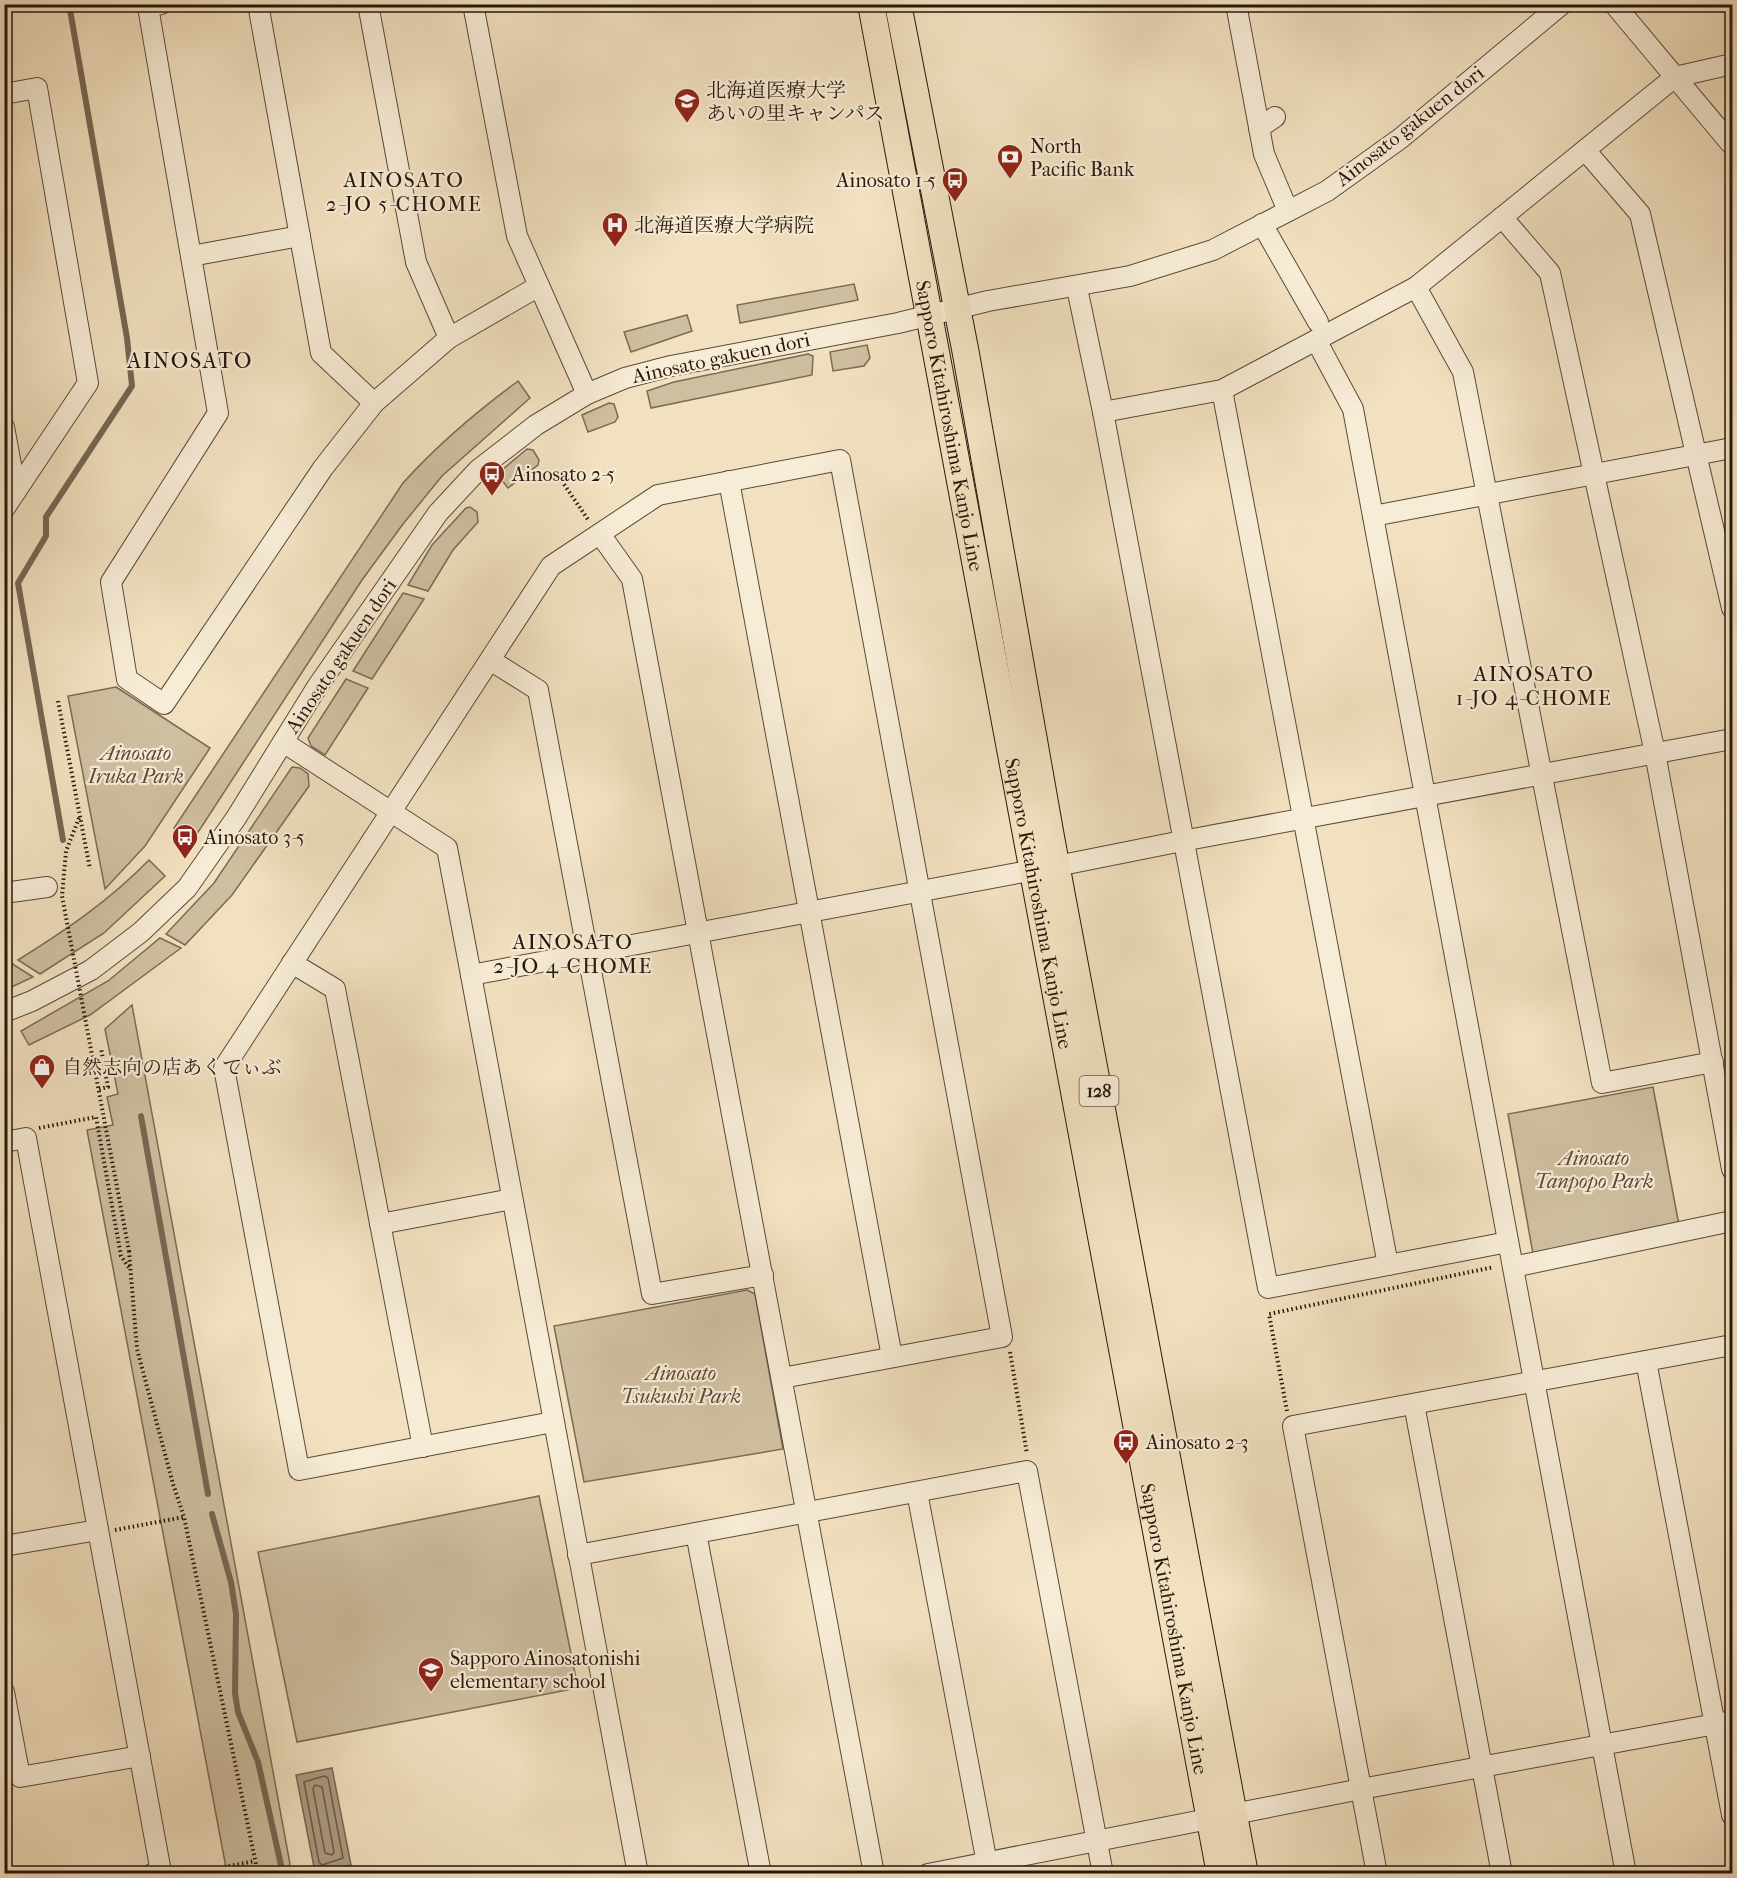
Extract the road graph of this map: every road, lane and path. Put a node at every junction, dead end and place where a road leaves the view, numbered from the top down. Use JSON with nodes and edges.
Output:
{"nodes":[{"id":1,"x":161,"y":4,"type":"edge"},
{"id":2,"x":258,"y":4,"type":"edge"},
{"id":3,"x":368,"y":4,"type":"edge"},
{"id":4,"x":473,"y":4,"type":"edge"},
{"id":5,"x":871,"y":4,"type":"edge"},
{"id":6,"x":898,"y":4,"type":"edge"},
{"id":7,"x":1236,"y":4,"type":"edge"},
{"id":8,"x":1562,"y":4,"type":"edge"},
{"id":9,"x":1614,"y":4,"type":"edge"},
{"id":10,"x":1732,"y":64,"type":"edge"},
{"id":11,"x":1675,"y":77,"type":"junction"},
{"id":12,"x":4,"y":94,"type":"edge"},
{"id":13,"x":1732,"y":145,"type":"edge"},
{"id":14,"x":1585,"y":150,"type":"junction"},
{"id":15,"x":1288,"y":211,"type":"junction"},
{"id":16,"x":1502,"y":217,"type":"junction"},
{"id":17,"x":1262,"y":224,"type":"junction"},
{"id":18,"x":300,"y":236,"type":"junction"},
{"id":19,"x":191,"y":256,"type":"junction"},
{"id":20,"x":539,"y":286,"type":"junction"},
{"id":21,"x":1416,"y":287,"type":"junction"},
{"id":22,"x":1077,"y":288,"type":"junction"},
{"id":23,"x":958,"y":308,"type":"junction"},
{"id":24,"x":929,"y":313,"type":"junction"},
{"id":25,"x":1317,"y":331,"type":"junction"},
{"id":26,"x":449,"y":338,"type":"junction"},
{"id":27,"x":1222,"y":390,"type":"junction"},
{"id":28,"x":587,"y":394,"type":"junction"},
{"id":29,"x":374,"y":403,"type":"junction"},
{"id":30,"x":1103,"y":412,"type":"junction"},
{"id":31,"x":4,"y":427,"type":"edge"},
{"id":32,"x":1732,"y":448,"type":"edge"},
{"id":33,"x":1697,"y":455,"type":"junction"},
{"id":34,"x":1592,"y":475,"type":"junction"},
{"id":35,"x":559,"y":477,"type":"dead end"},
{"id":36,"x":729,"y":481,"type":"junction"},
{"id":37,"x":16,"y":491,"type":"junction"},
{"id":38,"x":1486,"y":495,"type":"junction"},
{"id":39,"x":4,"y":509,"type":"edge"},
{"id":40,"x":1373,"y":516,"type":"junction"},
{"id":41,"x":594,"y":527,"type":"junction"},
{"id":42,"x":1732,"y":608,"type":"edge"},
{"id":43,"x":490,"y":660,"type":"junction"},
{"id":44,"x":58,"y":701,"type":"dead end"},
{"id":45,"x":1732,"y":739,"type":"edge"},
{"id":46,"x":283,"y":742,"type":"junction"},
{"id":47,"x":1655,"y":753,"type":"junction"},
{"id":48,"x":1543,"y":774,"type":"junction"},
{"id":49,"x":1424,"y":796,"type":"junction"},
{"id":50,"x":391,"y":812,"type":"junction"},
{"id":51,"x":79,"y":818,"type":"junction"},
{"id":52,"x":1304,"y":818,"type":"junction"},
{"id":53,"x":1182,"y":840,"type":"junction"},
{"id":54,"x":1045,"y":868,"type":"junction"},
{"id":55,"x":90,"y":869,"type":"dead end"},
{"id":56,"x":47,"y":887,"type":"dead end"},
{"id":57,"x":4,"y":893,"type":"edge"},
{"id":58,"x":920,"y":893,"type":"junction"},
{"id":59,"x":809,"y":913,"type":"junction"},
{"id":60,"x":700,"y":933,"type":"junction"},
{"id":61,"x":589,"y":953,"type":"junction"},
{"id":62,"x":292,"y":963,"type":"junction"},
{"id":63,"x":471,"y":975,"type":"junction"},
{"id":64,"x":4,"y":1012,"type":"edge"},
{"id":65,"x":101,"y":1048,"type":"dead end"},
{"id":66,"x":1713,"y":1062,"type":"junction"},
{"id":67,"x":99,"y":1089,"type":"junction"},
{"id":68,"x":36,"y":1129,"type":"dead end"},
{"id":69,"x":4,"y":1142,"type":"edge"},
{"id":70,"x":1732,"y":1169,"type":"edge"},
{"id":71,"x":512,"y":1199,"type":"junction"},
{"id":72,"x":1732,"y":1221,"type":"edge"},
{"id":73,"x":380,"y":1224,"type":"junction"},
{"id":74,"x":1508,"y":1242,"type":"junction"},
{"id":75,"x":1388,"y":1265,"type":"junction"},
{"id":76,"x":1506,"y":1267,"type":"junction"},
{"id":77,"x":130,"y":1270,"type":"junction"},
{"id":78,"x":763,"y":1275,"type":"junction"},
{"id":79,"x":1732,"y":1345,"type":"edge"},
{"id":80,"x":1009,"y":1348,"type":"dead end"},
{"id":81,"x":892,"y":1358,"type":"junction"},
{"id":82,"x":1646,"y":1361,"type":"junction"},
{"id":83,"x":782,"y":1378,"type":"junction"},
{"id":84,"x":1534,"y":1382,"type":"junction"},
{"id":85,"x":1414,"y":1404,"type":"junction"},
{"id":86,"x":1287,"y":1412,"type":"dead end"},
{"id":87,"x":553,"y":1422,"type":"junction"},
{"id":88,"x":423,"y":1447,"type":"junction"},
{"id":89,"x":1028,"y":1459,"type":"dead end"},
{"id":90,"x":917,"y":1492,"type":"junction"},
{"id":91,"x":805,"y":1512,"type":"junction"},
{"id":92,"x":184,"y":1517,"type":"junction"},
{"id":93,"x":105,"y":1530,"type":"junction"},
{"id":94,"x":696,"y":1533,"type":"junction"},
{"id":95,"x":4,"y":1546,"type":"edge"},
{"id":96,"x":578,"y":1555,"type":"junction"},
{"id":97,"x":4,"y":1692,"type":"edge"},
{"id":98,"x":1724,"y":1722,"type":"edge"},
{"id":99,"x":1602,"y":1745,"type":"junction"},
{"id":100,"x":140,"y":1755,"type":"junction"},
{"id":101,"x":1482,"y":1766,"type":"junction"},
{"id":102,"x":12,"y":1778,"type":"edge"},
{"id":103,"x":1361,"y":1789,"type":"junction"},
{"id":104,"x":1732,"y":1815,"type":"edge"},
{"id":105,"x":1222,"y":1816,"type":"junction"},
{"id":106,"x":1097,"y":1842,"type":"junction"},
{"id":107,"x":255,"y":1861,"type":"junction"},
{"id":108,"x":988,"y":1868,"type":"edge"},
{"id":109,"x":152,"y":1874,"type":"edge"},
{"id":110,"x":189,"y":1874,"type":"edge"},
{"id":111,"x":258,"y":1874,"type":"edge"},
{"id":112,"x":638,"y":1874,"type":"edge"},
{"id":113,"x":760,"y":1874,"type":"edge"},
{"id":114,"x":874,"y":1874,"type":"edge"},
{"id":115,"x":928,"y":1874,"type":"edge"},
{"id":116,"x":1103,"y":1874,"type":"edge"},
{"id":117,"x":1220,"y":1874,"type":"edge"},
{"id":118,"x":1245,"y":1874,"type":"edge"},
{"id":119,"x":1377,"y":1874,"type":"edge"},
{"id":120,"x":1502,"y":1874,"type":"edge"},
{"id":121,"x":1626,"y":1874,"type":"edge"}],
"edges":[{"from":1,"to":19,"type":"street"},
{"from":2,"to":18,"type":"street"},
{"from":3,"to":26,"type":"street"},
{"from":4,"to":20,"type":"street"},
{"from":5,"to":24,"type":"main road","name":"Sapporo Kitahiroshima Kanjo Line","number":"128"},
{"from":6,"to":23,"type":"main road","name":"Sapporo Kitahiroshima Kanjo Line","number":"128"},
{"from":7,"to":15,"type":"street"},
{"from":8,"to":15,"type":"street","name":"Ainosato gakuen dori"},
{"from":9,"to":11,"type":"street"},
{"from":10,"to":11,"type":"street"},
{"from":11,"to":13,"type":"street"},
{"from":11,"to":14,"type":"street"},
{"from":12,"to":37,"type":"street"},
{"from":14,"to":16,"type":"street"},
{"from":14,"to":33,"type":"street"},
{"from":15,"to":17,"type":"street","name":"Ainosato gakuen dori"},
{"from":16,"to":21,"type":"street"},
{"from":16,"to":34,"type":"street"},
{"from":17,"to":22,"type":"street","name":"Ainosato gakuen dori"},
{"from":17,"to":25,"type":"street"},
{"from":18,"to":19,"type":"street"},
{"from":18,"to":29,"type":"street"},
{"from":19,"to":29,"type":"street"},
{"from":20,"to":26,"type":"street"},
{"from":20,"to":28,"type":"street"},
{"from":21,"to":25,"type":"street"},
{"from":21,"to":38,"type":"street"},
{"from":22,"to":23,"type":"street","name":"Ainosato gakuen dori"},
{"from":22,"to":30,"type":"street"},
{"from":23,"to":24,"type":"street","name":"Ainosato gakuen dori"},
{"from":23,"to":54,"type":"main road","name":"Sapporo Kitahiroshima Kanjo Line","number":"128"},
{"from":24,"to":28,"type":"street","name":"Ainosato gakuen dori"},
{"from":24,"to":54,"type":"main road","name":"Sapporo Kitahiroshima Kanjo Line","number":"128"},
{"from":25,"to":27,"type":"street"},
{"from":25,"to":40,"type":"street"},
{"from":26,"to":29,"type":"street"},
{"from":27,"to":30,"type":"street"},
{"from":27,"to":52,"type":"street"},
{"from":28,"to":46,"type":"street","name":"Ainosato gakuen dori"},
{"from":30,"to":53,"type":"street"},
{"from":31,"to":37,"type":"street"},
{"from":32,"to":33,"type":"street"},
{"from":33,"to":34,"type":"street"},
{"from":33,"to":42,"type":"street"},
{"from":34,"to":38,"type":"street"},
{"from":34,"to":47,"type":"street"},
{"from":35,"to":41,"type":"path"},
{"from":36,"to":41,"type":"street"},
{"from":36,"to":58,"type":"street"},
{"from":36,"to":59,"type":"street"},
{"from":37,"to":39,"type":"street"},
{"from":38,"to":40,"type":"street"},
{"from":38,"to":48,"type":"street"},
{"from":40,"to":49,"type":"street"},
{"from":41,"to":43,"type":"street"},
{"from":41,"to":60,"type":"street"},
{"from":43,"to":50,"type":"street"},
{"from":43,"to":61,"type":"street"},
{"from":44,"to":51,"type":"path"},
{"from":45,"to":47,"type":"street"},
{"from":46,"to":50,"type":"street"},
{"from":46,"to":64,"type":"street","name":"Ainosato gakuen dori"},
{"from":47,"to":48,"type":"street"},
{"from":47,"to":66,"type":"street"},
{"from":48,"to":49,"type":"street"},
{"from":48,"to":66,"type":"street"},
{"from":49,"to":52,"type":"street"},
{"from":49,"to":74,"type":"street"},
{"from":50,"to":62,"type":"street"},
{"from":50,"to":63,"type":"street"},
{"from":51,"to":55,"type":"path"},
{"from":51,"to":67,"type":"path","bridge":true},
{"from":52,"to":53,"type":"street"},
{"from":52,"to":75,"type":"street"},
{"from":53,"to":54,"type":"street"},
{"from":53,"to":75,"type":"street"},
{"from":54,"to":58,"type":"street"},
{"from":54,"to":105,"type":"main road","name":"Sapporo Kitahiroshima Kanjo Line","number":"128"},
{"from":56,"to":57,"type":"street"},
{"from":58,"to":59,"type":"street"},
{"from":58,"to":81,"type":"street"},
{"from":59,"to":60,"type":"street"},
{"from":59,"to":81,"type":"street"},
{"from":60,"to":61,"type":"street"},
{"from":60,"to":78,"type":"street"},
{"from":61,"to":63,"type":"street"},
{"from":61,"to":78,"type":"street"},
{"from":62,"to":73,"type":"street"},
{"from":62,"to":88,"type":"street"},
{"from":63,"to":71,"type":"street"},
{"from":65,"to":67,"type":"path"},
{"from":66,"to":70,"type":"street"},
{"from":67,"to":77,"type":"path","bridge":true},
{"from":68,"to":77,"type":"path"},
{"from":69,"to":93,"type":"street"},
{"from":71,"to":73,"type":"street"},
{"from":71,"to":87,"type":"street"},
{"from":72,"to":76,"type":"street"},
{"from":73,"to":88,"type":"street"},
{"from":74,"to":75,"type":"street"},
{"from":74,"to":76,"type":"street"},
{"from":76,"to":84,"type":"street"},
{"from":76,"to":86,"type":"path"},
{"from":77,"to":92,"type":"path"},
{"from":78,"to":83,"type":"street"},
{"from":79,"to":82,"type":"street"},
{"from":80,"to":89,"type":"path"},
{"from":81,"to":83,"type":"street"},
{"from":82,"to":84,"type":"street"},
{"from":82,"to":98,"type":"street"},
{"from":83,"to":91,"type":"street"},
{"from":84,"to":85,"type":"street"},
{"from":84,"to":99,"type":"street"},
{"from":85,"to":101,"type":"street"},
{"from":85,"to":103,"type":"street"},
{"from":87,"to":88,"type":"street"},
{"from":87,"to":96,"type":"street"},
{"from":90,"to":91,"type":"street"},
{"from":90,"to":106,"type":"street"},
{"from":90,"to":108,"type":"street"},
{"from":91,"to":94,"type":"street"},
{"from":91,"to":114,"type":"street"},
{"from":92,"to":93,"type":"path"},
{"from":92,"to":107,"type":"path"},
{"from":93,"to":95,"type":"street"},
{"from":93,"to":100,"type":"street"},
{"from":94,"to":96,"type":"street"},
{"from":94,"to":113,"type":"street"},
{"from":96,"to":112,"type":"street"},
{"from":97,"to":102,"type":"street"},
{"from":98,"to":99,"type":"street"},
{"from":98,"to":104,"type":"street"},
{"from":99,"to":101,"type":"street"},
{"from":99,"to":121,"type":"street"},
{"from":100,"to":102,"type":"street"},
{"from":100,"to":109,"type":"street"},
{"from":101,"to":103,"type":"street"},
{"from":101,"to":120,"type":"street"},
{"from":103,"to":105,"type":"street"},
{"from":103,"to":119,"type":"street"},
{"from":105,"to":106,"type":"street"},
{"from":105,"to":117,"type":"main road","name":"Sapporo Kitahiroshima Kanjo Line","number":"128"},
{"from":105,"to":118,"type":"main road","name":"Sapporo Kitahiroshima Kanjo Line","number":"128"},
{"from":106,"to":108,"type":"street"},
{"from":106,"to":116,"type":"street"},
{"from":107,"to":110,"type":"path"},
{"from":107,"to":111,"type":"path"},
{"from":108,"to":115,"type":"street"}]}
